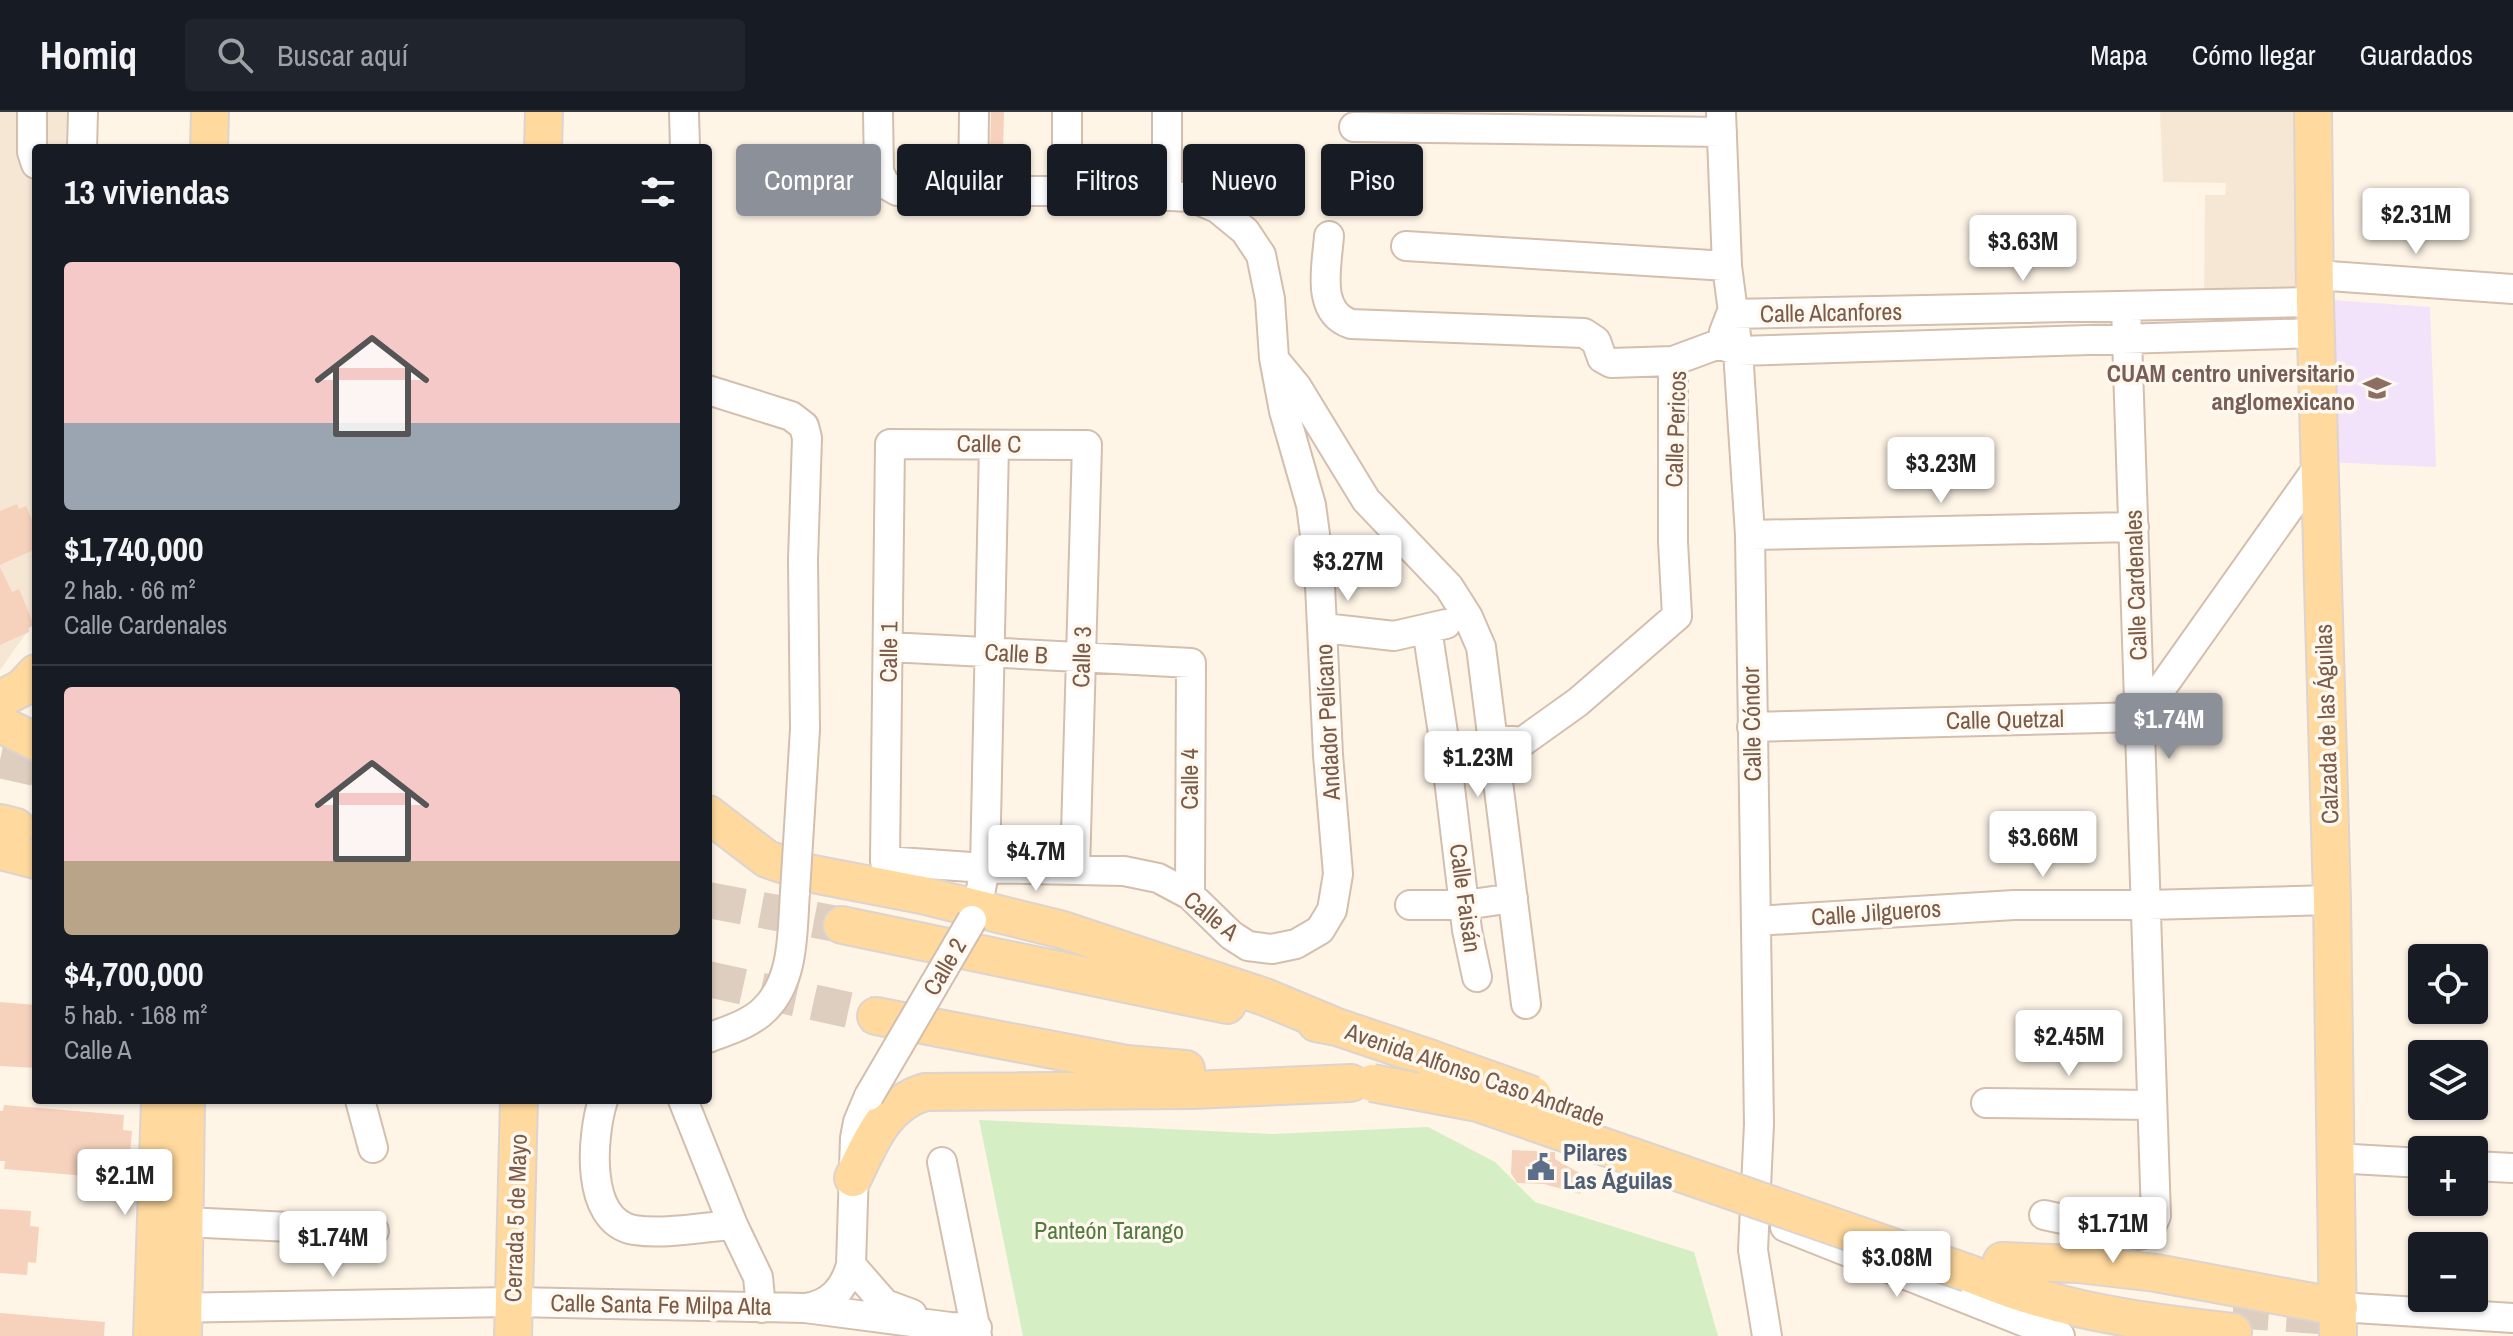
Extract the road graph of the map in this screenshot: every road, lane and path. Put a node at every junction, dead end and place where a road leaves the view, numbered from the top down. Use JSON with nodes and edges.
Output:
{"nodes":[{"id":1,"x":32,"y":112,"type":"edge"},
{"id":2,"x":83,"y":112,"type":"edge"},
{"id":3,"x":210,"y":112,"type":"edge"},
{"id":4,"x":544,"y":112,"type":"edge"},
{"id":5,"x":684,"y":112,"type":"edge"},
{"id":6,"x":878,"y":112,"type":"edge"},
{"id":7,"x":974,"y":112,"type":"edge"},
{"id":8,"x":1067,"y":112,"type":"edge"},
{"id":9,"x":1167,"y":112,"type":"edge"},
{"id":10,"x":2313,"y":112,"type":"edge"},
{"id":11,"x":1722,"y":122,"type":"edge"},
{"id":12,"x":1354,"y":127,"type":"dead end"},
{"id":13,"x":32,"y":144,"type":"edge"},
{"id":14,"x":82,"y":144,"type":"edge"},
{"id":15,"x":209,"y":144,"type":"edge"},
{"id":16,"x":543,"y":144,"type":"edge"},
{"id":17,"x":685,"y":144,"type":"edge"},
{"id":18,"x":974,"y":144,"type":"edge"},
{"id":19,"x":1067,"y":144,"type":"edge"},
{"id":20,"x":1167,"y":144,"type":"edge"},
{"id":21,"x":897,"y":191,"type":"edge"},
{"id":22,"x":1167,"y":194,"type":"edge"},
{"id":23,"x":1329,"y":236,"type":"dead end"},
{"id":24,"x":1406,"y":246,"type":"dead end"},
{"id":25,"x":1727,"y":266,"type":"junction"},
{"id":26,"x":2513,"y":289,"type":"edge"},
{"id":27,"x":2316,"y":304,"type":"junction"},
{"id":28,"x":2126,"y":307,"type":"junction"},
{"id":29,"x":1731,"y":314,"type":"junction"},
{"id":30,"x":2127,"y":340,"type":"junction"},
{"id":31,"x":1728,"y":348,"type":"junction"},
{"id":32,"x":1274,"y":358,"type":"junction"},
{"id":33,"x":1673,"y":361,"type":"junction"},
{"id":34,"x":712,"y":391,"type":"edge"},
{"id":35,"x":890,"y":444,"type":"joint"},
{"id":36,"x":994,"y":445,"type":"junction"},
{"id":37,"x":1087,"y":445,"type":"joint"},
{"id":38,"x":2319,"y":466,"type":"junction"},
{"id":39,"x":2134,"y":527,"type":"junction"},
{"id":40,"x":1750,"y":535,"type":"junction"},
{"id":41,"x":1468,"y":617,"type":"junction"},
{"id":42,"x":1324,"y":628,"type":"junction"},
{"id":43,"x":1427,"y":629,"type":"junction"},
{"id":44,"x":889,"y":647,"type":"junction"},
{"id":45,"x":988,"y":652,"type":"junction"},
{"id":46,"x":1082,"y":657,"type":"junction"},
{"id":47,"x":1191,"y":663,"type":"joint"},
{"id":48,"x":32,"y":677,"type":"edge"},
{"id":49,"x":0,"y":699,"type":"edge"},
{"id":50,"x":2141,"y":717,"type":"junction"},
{"id":51,"x":0,"y":724,"type":"edge"},
{"id":52,"x":1752,"y":727,"type":"junction"},
{"id":53,"x":1494,"y":739,"type":"junction"},
{"id":54,"x":32,"y":740,"type":"edge"},
{"id":55,"x":712,"y":817,"type":"edge"},
{"id":56,"x":885,"y":861,"type":"joint"},
{"id":57,"x":985,"y":868,"type":"junction"},
{"id":58,"x":1075,"y":869,"type":"junction"},
{"id":59,"x":922,"y":895,"type":"junction"},
{"id":60,"x":1190,"y":895,"type":"junction"},
{"id":61,"x":1513,"y":898,"type":"junction"},
{"id":62,"x":2332,"y":900,"type":"junction"},
{"id":63,"x":1410,"y":905,"type":"dead end"},
{"id":64,"x":1465,"y":905,"type":"junction"},
{"id":65,"x":2147,"y":905,"type":"junction"},
{"id":66,"x":1332,"y":910,"type":"joint"},
{"id":67,"x":974,"y":915,"type":"junction"},
{"id":68,"x":1756,"y":921,"type":"junction"},
{"id":69,"x":842,"y":925,"type":"tunnel mouth"},
{"id":70,"x":1477,"y":977,"type":"dead end"},
{"id":71,"x":1526,"y":1004,"type":"dead end"},
{"id":72,"x":876,"y":1016,"type":"tunnel mouth"},
{"id":73,"x":1337,"y":1027,"type":"junction"},
{"id":74,"x":712,"y":1036,"type":"edge"},
{"id":75,"x":1361,"y":1083,"type":"junction"},
{"id":76,"x":1986,"y":1103,"type":"dead end"},
{"id":77,"x":160,"y":1104,"type":"edge"},
{"id":78,"x":186,"y":1104,"type":"edge"},
{"id":79,"x":361,"y":1104,"type":"edge"},
{"id":80,"x":519,"y":1104,"type":"edge"},
{"id":81,"x":602,"y":1104,"type":"edge"},
{"id":82,"x":685,"y":1104,"type":"edge"},
{"id":83,"x":2151,"y":1105,"type":"junction"},
{"id":84,"x":373,"y":1148,"type":"dead end"},
{"id":85,"x":2335,"y":1158,"type":"junction"},
{"id":86,"x":942,"y":1162,"type":"dead end"},
{"id":87,"x":2408,"y":1162,"type":"edge"},
{"id":88,"x":2488,"y":1167,"type":"edge"},
{"id":89,"x":2513,"y":1168,"type":"edge"},
{"id":90,"x":853,"y":1178,"type":"junction"},
{"id":91,"x":1754,"y":1215,"type":"junction"},
{"id":92,"x":2044,"y":1215,"type":"dead end"},
{"id":93,"x":185,"y":1222,"type":"junction"},
{"id":94,"x":733,"y":1225,"type":"junction"},
{"id":95,"x":374,"y":1231,"type":"dead end"},
{"id":96,"x":1980,"y":1262,"type":"junction"},
{"id":97,"x":851,"y":1265,"type":"junction"},
{"id":98,"x":2033,"y":1297,"type":"junction"},
{"id":99,"x":761,"y":1308,"type":"junction"},
{"id":100,"x":805,"y":1308,"type":"junction"},
{"id":101,"x":2513,"y":1318,"type":"edge"},
{"id":102,"x":513,"y":1319,"type":"edge"},
{"id":103,"x":168,"y":1322,"type":"edge"},
{"id":104,"x":2339,"y":1322,"type":"edge"},
{"id":105,"x":968,"y":1330,"type":"edge"},
{"id":106,"x":1767,"y":1336,"type":"edge"},
{"id":107,"x":2060,"y":1336,"type":"edge"},
{"id":108,"x":2101,"y":1336,"type":"edge"}],
"edges":[{"from":1,"to":13,"type":"street"},
{"from":2,"to":14,"type":"street"},
{"from":3,"to":15,"type":"main road"},
{"from":4,"to":16,"type":"main road"},
{"from":5,"to":17,"type":"street"},
{"from":6,"to":21,"type":"street","name":"Andador Pelícano"},
{"from":7,"to":18,"type":"street"},
{"from":8,"to":19,"type":"street"},
{"from":9,"to":20,"type":"street"},
{"from":10,"to":27,"type":"main road","name":"Calzada de las Águilas"},
{"from":11,"to":12,"type":"street"},
{"from":11,"to":25,"type":"street","name":"Calle Cóndor"},
{"from":22,"to":32,"type":"street","name":"Andador Pelícano"},
{"from":23,"to":33,"type":"street"},
{"from":24,"to":25,"type":"street"},
{"from":25,"to":29,"type":"street","name":"Calle Cóndor"},
{"from":26,"to":27,"type":"street"},
{"from":27,"to":28,"type":"street","name":"Calle Alcanfores"},
{"from":27,"to":30,"type":"street","name":"Calle Alcanfores"},
{"from":27,"to":38,"type":"main road","name":"Calzada de las Águilas"},
{"from":28,"to":29,"type":"street","name":"Calle Alcanfores"},
{"from":28,"to":30,"type":"street","name":"Calle Cardenales"},
{"from":29,"to":31,"type":"street","name":"Calle Cóndor"},
{"from":30,"to":31,"type":"street","name":"Calle Alcanfores"},
{"from":30,"to":39,"type":"street","name":"Calle Cardenales"},
{"from":31,"to":33,"type":"street","name":"Calle Pericos"},
{"from":31,"to":40,"type":"street","name":"Calle Cóndor"},
{"from":32,"to":41,"type":"street"},
{"from":32,"to":42,"type":"street","name":"Andador Pelícano"},
{"from":33,"to":53,"type":"street","name":"Calle Pericos"},
{"from":34,"to":74,"type":"street","bridge":true},
{"from":35,"to":36,"type":"street","name":"Calle C"},
{"from":35,"to":44,"type":"street","name":"Calle 1"},
{"from":36,"to":37,"type":"street","name":"Calle C"},
{"from":36,"to":45,"type":"street","name":"Calle 2"},
{"from":37,"to":46,"type":"street","name":"Calle 3"},
{"from":38,"to":50,"type":"street"},
{"from":38,"to":62,"type":"main road","name":"Calzada de las Águilas"},
{"from":39,"to":40,"type":"street"},
{"from":39,"to":50,"type":"street","name":"Calle Cardenales"},
{"from":40,"to":52,"type":"street","name":"Calle Cóndor"},
{"from":41,"to":43,"type":"street"},
{"from":41,"to":53,"type":"street"},
{"from":42,"to":43,"type":"street"},
{"from":42,"to":66,"type":"street","name":"Andador Pelícano"},
{"from":43,"to":64,"type":"street","name":"Calle Faisán"},
{"from":44,"to":45,"type":"street","name":"Calle B"},
{"from":44,"to":56,"type":"street","name":"Calle 1"},
{"from":45,"to":46,"type":"street","name":"Calle B"},
{"from":45,"to":57,"type":"street","name":"Calle 2"},
{"from":46,"to":47,"type":"street","name":"Calle B"},
{"from":46,"to":58,"type":"street","name":"Calle 3"},
{"from":47,"to":60,"type":"street","name":"Calle 4"},
{"from":48,"to":49,"type":"main road"},
{"from":50,"to":52,"type":"street","name":"Calle Quetzal"},
{"from":50,"to":65,"type":"street","name":"Calle Cardenales"},
{"from":51,"to":54,"type":"main road"},
{"from":52,"to":68,"type":"street","name":"Calle Cóndor"},
{"from":53,"to":61,"type":"street"},
{"from":55,"to":59,"type":"main road"},
{"from":56,"to":57,"type":"street","name":"Calle A"},
{"from":57,"to":58,"type":"street","name":"Calle A"},
{"from":57,"to":59,"type":"street"},
{"from":57,"to":67,"type":"street","name":"Calle 2"},
{"from":58,"to":60,"type":"street","name":"Calle A"},
{"from":59,"to":67,"type":"main road"},
{"from":60,"to":66,"type":"street","name":"Calle A"},
{"from":61,"to":64,"type":"street"},
{"from":61,"to":71,"type":"street"},
{"from":62,"to":65,"type":"street","name":"Calle Jilgueros"},
{"from":62,"to":85,"type":"main road","name":"Calzada de las Águilas"},
{"from":63,"to":64,"type":"street"},
{"from":64,"to":70,"type":"street","name":"Calle Faisán"},
{"from":65,"to":68,"type":"street","name":"Calle Jilgueros"},
{"from":65,"to":83,"type":"street","name":"Calle Cardenales"},
{"from":67,"to":73,"type":"main road"},
{"from":67,"to":90,"type":"street","name":"Calle 2","bridge":true},
{"from":68,"to":91,"type":"street","name":"Calle Cóndor"},
{"from":69,"to":73,"type":"main road","name":"Avenida Alfonso Caso Andrade"},
{"from":72,"to":75,"type":"main road","name":"Avenida Alfonso Caso Andrade"},
{"from":73,"to":96,"type":"main road","name":"Avenida Alfonso Caso Andrade","bridge":true},
{"from":75,"to":90,"type":"main road"},
{"from":75,"to":96,"type":"main road","name":"Avenida Alfonso Caso Andrade","bridge":true},
{"from":76,"to":83,"type":"street"},
{"from":77,"to":103,"type":"main road"},
{"from":78,"to":93,"type":"main road"},
{"from":79,"to":84,"type":"street"},
{"from":80,"to":102,"type":"main road","name":"Cerrada 5 de Mayo"},
{"from":81,"to":94,"type":"street"},
{"from":82,"to":94,"type":"street"},
{"from":83,"to":92,"type":"street","name":"Calle Cardenales"},
{"from":85,"to":87,"type":"street"},
{"from":85,"to":104,"type":"main road","name":"Calzada de las Águilas"},
{"from":86,"to":105,"type":"street"},
{"from":88,"to":89,"type":"street"},
{"from":90,"to":97,"type":"street","name":"Calle 2"},
{"from":91,"to":106,"type":"street","name":"Calle Cóndor"},
{"from":91,"to":107,"type":"street"},
{"from":93,"to":95,"type":"street"},
{"from":93,"to":103,"type":"main road"},
{"from":94,"to":99,"type":"street"},
{"from":96,"to":98,"type":"main road","name":"Avenida Alfonso Caso Andrade"},
{"from":96,"to":98,"type":"main road","name":"Avenida Alfonso Caso Andrade"},
{"from":96,"to":104,"type":"main road"},
{"from":97,"to":100,"type":"street","name":"Calle 2"},
{"from":97,"to":105,"type":"street"},
{"from":98,"to":108,"type":"main road"},
{"from":99,"to":100,"type":"street","name":"Calle Santa Fe Milpa Alta"},
{"from":99,"to":102,"type":"street","name":"Calle Santa Fe Milpa Alta"},
{"from":100,"to":105,"type":"street","name":"Calle Santa Fe Milpa Alta"},
{"from":101,"to":104,"type":"street"},
{"from":102,"to":103,"type":"street","name":"Calle Santa Fe Milpa Alta"}]}
